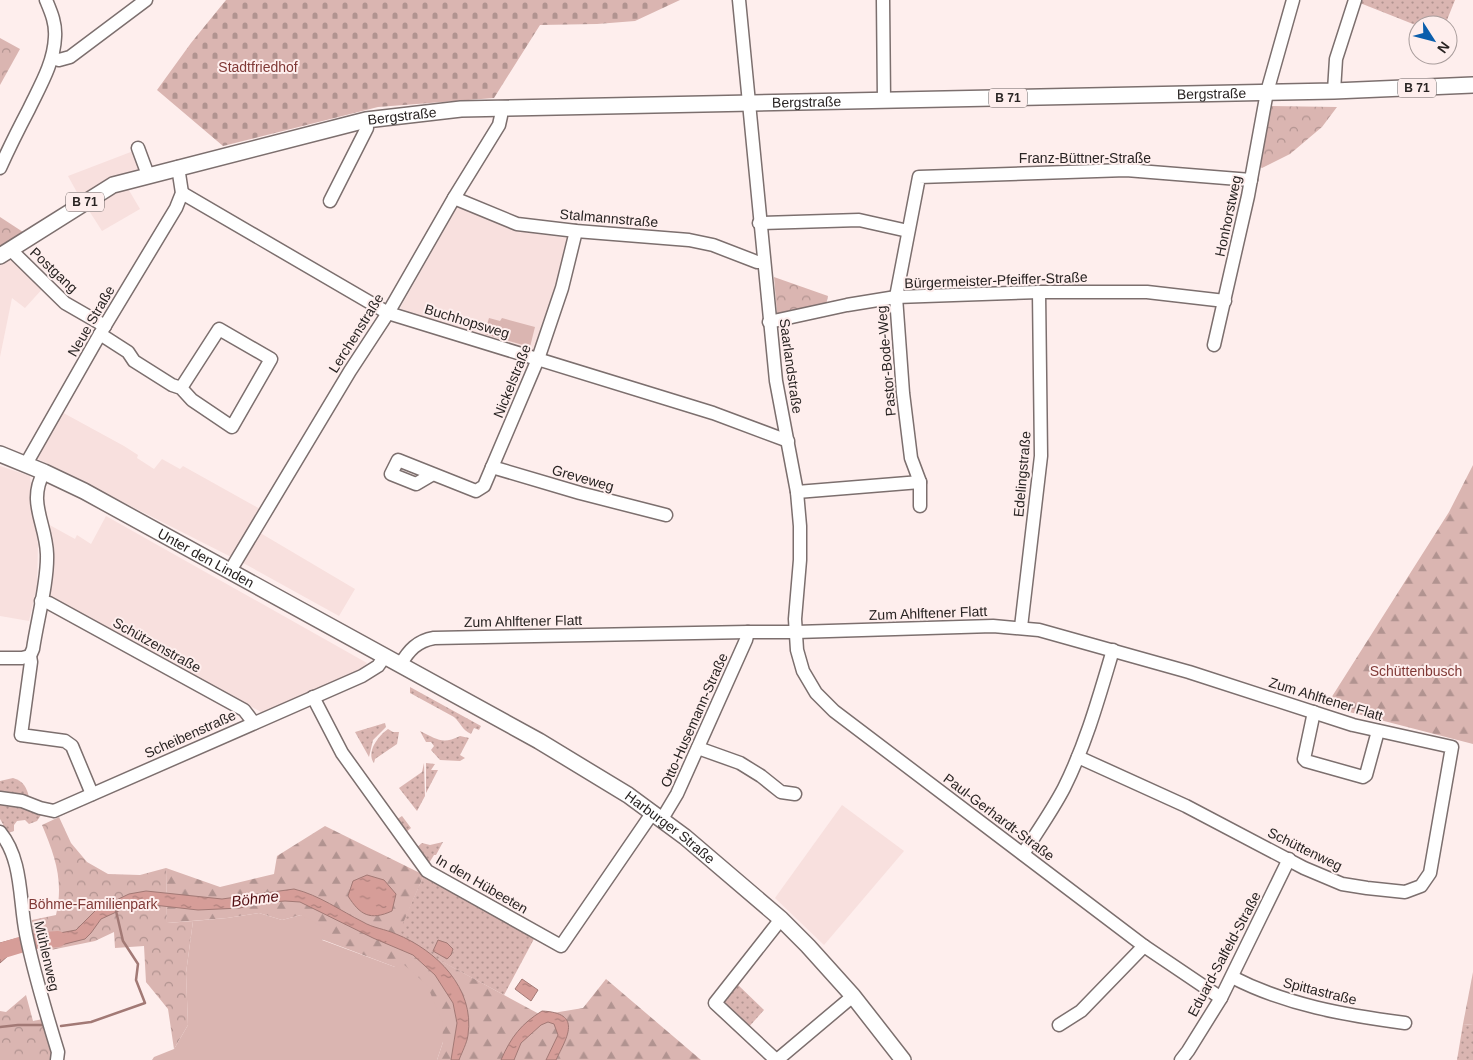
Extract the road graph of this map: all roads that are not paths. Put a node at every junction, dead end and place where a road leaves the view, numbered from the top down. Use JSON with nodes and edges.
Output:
{"nodes":[{"id":1,"x":46,"y":0,"type":"edge"},
{"id":2,"x":146,"y":0,"type":"edge"},
{"id":3,"x":739,"y":0,"type":"edge"},
{"id":4,"x":883,"y":0,"type":"edge"},
{"id":5,"x":1293,"y":0,"type":"edge"},
{"id":6,"x":1355,"y":0,"type":"edge"},
{"id":7,"x":52,"y":58,"type":"junction"},
{"id":8,"x":1473,"y":85,"type":"edge"},
{"id":9,"x":1334,"y":90,"type":"junction"},
{"id":10,"x":1267,"y":92,"type":"junction"},
{"id":11,"x":884,"y":100,"type":"junction"},
{"id":12,"x":750,"y":103,"type":"junction"},
{"id":13,"x":501,"y":109,"type":"junction"},
{"id":14,"x":366,"y":120,"type":"junction"},
{"id":15,"x":138,"y":148,"type":"dead end"},
{"id":16,"x":178,"y":167,"type":"junction"},
{"id":17,"x":0,"y":168,"type":"edge"},
{"id":18,"x":148,"y":175,"type":"junction"},
{"id":19,"x":919,"y":177,"type":"joint"},
{"id":20,"x":1251,"y":180,"type":"junction"},
{"id":21,"x":182,"y":193,"type":"junction"},
{"id":22,"x":454,"y":198,"type":"junction"},
{"id":23,"x":330,"y":201,"type":"dead end"},
{"id":24,"x":760,"y":223,"type":"junction"},
{"id":25,"x":576,"y":231,"type":"junction"},
{"id":26,"x":908,"y":231,"type":"junction"},
{"id":27,"x":6,"y":252,"type":"edge"},
{"id":28,"x":764,"y":262,"type":"junction"},
{"id":29,"x":1039,"y":292,"type":"junction"},
{"id":30,"x":896,"y":298,"type":"junction"},
{"id":31,"x":1225,"y":301,"type":"junction"},
{"id":32,"x":388,"y":313,"type":"junction"},
{"id":33,"x":770,"y":322,"type":"junction"},
{"id":34,"x":102,"y":330,"type":"junction"},
{"id":35,"x":1214,"y":345,"type":"dead end"},
{"id":36,"x":538,"y":359,"type":"junction"},
{"id":37,"x":181,"y":388,"type":"junction"},
{"id":38,"x":788,"y":440,"type":"junction"},
{"id":39,"x":0,"y":454,"type":"edge"},
{"id":40,"x":26,"y":464,"type":"junction"},
{"id":41,"x":492,"y":467,"type":"junction"},
{"id":42,"x":44,"y":472,"type":"junction"},
{"id":43,"x":433,"y":474,"type":"dead end"},
{"id":44,"x":920,"y":482,"type":"junction"},
{"id":45,"x":797,"y":492,"type":"junction"},
{"id":46,"x":920,"y":506,"type":"dead end"},
{"id":47,"x":666,"y":515,"type":"dead end"},
{"id":48,"x":230,"y":571,"type":"junction"},
{"id":49,"x":41,"y":601,"type":"junction"},
{"id":50,"x":1021,"y":627,"type":"junction"},
{"id":51,"x":748,"y":632,"type":"junction"},
{"id":52,"x":796,"y":632,"type":"junction"},
{"id":53,"x":1113,"y":650,"type":"junction"},
{"id":54,"x":30,"y":656,"type":"junction"},
{"id":55,"x":385,"y":656,"type":"junction"},
{"id":56,"x":0,"y":658,"type":"edge"},
{"id":57,"x":400,"y":665,"type":"junction"},
{"id":58,"x":312,"y":697,"type":"junction"},
{"id":59,"x":1314,"y":712,"type":"junction"},
{"id":60,"x":254,"y":723,"type":"junction"},
{"id":61,"x":1378,"y":731,"type":"junction"},
{"id":62,"x":1452,"y":747,"type":"joint"},
{"id":63,"x":698,"y":748,"type":"junction"},
{"id":64,"x":1078,"y":757,"type":"junction"},
{"id":65,"x":92,"y":794,"type":"junction"},
{"id":66,"x":794,"y":794,"type":"dead end"},
{"id":67,"x":0,"y":798,"type":"edge"},
{"id":68,"x":657,"y":816,"type":"junction"},
{"id":69,"x":0,"y":832,"type":"edge"},
{"id":70,"x":1023,"y":854,"type":"junction"},
{"id":71,"x":1290,"y":859,"type":"junction"},
{"id":72,"x":781,"y":919,"type":"junction"},
{"id":73,"x":1144,"y":946,"type":"junction"},
{"id":74,"x":1232,"y":977,"type":"junction"},
{"id":75,"x":853,"y":996,"type":"junction"},
{"id":76,"x":1221,"y":998,"type":"junction"},
{"id":77,"x":1405,"y":1023,"type":"dead end"},
{"id":78,"x":1059,"y":1025,"type":"dead end"},
{"id":79,"x":900,"y":1059,"type":"edge"},
{"id":80,"x":58,"y":1060,"type":"edge"},
{"id":81,"x":776,"y":1060,"type":"edge"},
{"id":82,"x":1181,"y":1060,"type":"edge"}],
"edges":[{"from":1,"to":7,"type":"street"},
{"from":2,"to":7,"type":"street"},
{"from":3,"to":12,"type":"street","name":"Saarlandstraße"},
{"from":4,"to":11,"type":"street"},
{"from":5,"to":10,"type":"street","name":"Honhorstweg"},
{"from":6,"to":9,"type":"street"},
{"from":7,"to":17,"type":"street"},
{"from":8,"to":9,"type":"main road","name":"Bergstraße","number":"B 71"},
{"from":9,"to":10,"type":"main road","name":"Bergstraße","number":"B 71"},
{"from":10,"to":11,"type":"main road","name":"Bergstraße","number":"B 71"},
{"from":10,"to":20,"type":"street","name":"Honhorstweg"},
{"from":11,"to":12,"type":"main road","name":"Bergstraße","number":"B 71"},
{"from":12,"to":13,"type":"main road","name":"Bergstraße","number":"B 71"},
{"from":12,"to":24,"type":"street","name":"Saarlandstraße"},
{"from":13,"to":14,"type":"main road","name":"Bergstraße","number":"B 71"},
{"from":13,"to":22,"type":"street","name":"Lerchenstraße"},
{"from":14,"to":16,"type":"main road","name":"Bergstraße","number":"B 71"},
{"from":14,"to":23,"type":"street"},
{"from":15,"to":18,"type":"street"},
{"from":16,"to":18,"type":"main road","name":"Bergstraße","number":"B 71"},
{"from":16,"to":21,"type":"street"},
{"from":18,"to":27,"type":"main road","name":"Bergstraße","number":"B 71"},
{"from":19,"to":20,"type":"street","name":"Franz-Büttner-Straße"},
{"from":19,"to":26,"type":"street","name":"Pastor-Bode-Weg"},
{"from":20,"to":31,"type":"street","name":"Honhorstweg"},
{"from":21,"to":32,"type":"street","name":"Buchhopsweg"},
{"from":21,"to":34,"type":"street","name":"Neue Straße"},
{"from":22,"to":25,"type":"street","name":"Stalmannstraße"},
{"from":22,"to":32,"type":"street","name":"Lerchenstraße"},
{"from":24,"to":26,"type":"street"},
{"from":24,"to":28,"type":"street","name":"Saarlandstraße"},
{"from":25,"to":28,"type":"street","name":"Stalmannstraße"},
{"from":25,"to":36,"type":"street","name":"Nickelstraße"},
{"from":26,"to":30,"type":"street","name":"Pastor-Bode-Weg"},
{"from":27,"to":34,"type":"street","name":"Postgang"},
{"from":28,"to":33,"type":"street","name":"Saarlandstraße"},
{"from":29,"to":30,"type":"street","name":"Bürgermeister-Pfeiffer-Straße"},
{"from":29,"to":31,"type":"street","name":"Bürgermeister-Pfeiffer-Straße"},
{"from":29,"to":50,"type":"street","name":"Edelingstraße"},
{"from":30,"to":33,"type":"street","name":"Bürgermeister-Pfeiffer-Straße"},
{"from":30,"to":44,"type":"street","name":"Pastor-Bode-Weg"},
{"from":31,"to":35,"type":"street","name":"Honhorstweg"},
{"from":32,"to":36,"type":"street","name":"Buchhopsweg"},
{"from":32,"to":48,"type":"street","name":"Lerchenstraße"},
{"from":33,"to":38,"type":"street","name":"Saarlandstraße"},
{"from":34,"to":37,"type":"street","name":"Postgang"},
{"from":34,"to":40,"type":"street","name":"Neue Straße"},
{"from":36,"to":38,"type":"street","name":"Buchhopsweg"},
{"from":36,"to":41,"type":"street","name":"Nickelstraße"},
{"from":37,"to":37,"type":"street","name":"Postgang"},
{"from":38,"to":45,"type":"street","name":"Saarlandstraße"},
{"from":39,"to":40,"type":"main road","name":"Unter den Linden"},
{"from":40,"to":42,"type":"main road","name":"Unter den Linden"},
{"from":41,"to":43,"type":"street","name":"Nickelstraße"},
{"from":41,"to":47,"type":"street","name":"Greveweg"},
{"from":42,"to":48,"type":"main road","name":"Unter den Linden"},
{"from":42,"to":49,"type":"street"},
{"from":44,"to":45,"type":"street"},
{"from":44,"to":46,"type":"street"},
{"from":45,"to":52,"type":"street","name":"Saarlandstraße"},
{"from":48,"to":55,"type":"main road","name":"Unter den Linden"},
{"from":49,"to":54,"type":"street"},
{"from":49,"to":60,"type":"street","name":"Schützenstraße"},
{"from":50,"to":52,"type":"street","name":"Zum Ahlftener Flatt"},
{"from":50,"to":53,"type":"street","name":"Zum Ahlftener Flatt"},
{"from":51,"to":52,"type":"street","name":"Zum Ahlftener Flatt"},
{"from":51,"to":57,"type":"street","name":"Zum Ahlftener Flatt"},
{"from":51,"to":63,"type":"street","name":"Otto-Husemann-Straße"},
{"from":52,"to":70,"type":"street","name":"Paul-Gerhardt-Straße"},
{"from":53,"to":59,"type":"street","name":"Zum Ahlftener Flatt"},
{"from":53,"to":64,"type":"street"},
{"from":54,"to":56,"type":"street"},
{"from":54,"to":65,"type":"street"},
{"from":55,"to":57,"type":"main road","name":"Harburger Straße"},
{"from":55,"to":58,"type":"street","name":"Scheibenstraße"},
{"from":57,"to":68,"type":"main road","name":"Harburger Straße"},
{"from":58,"to":60,"type":"street","name":"Scheibenstraße"},
{"from":58,"to":68,"type":"street","name":"In den Hübeeten"},
{"from":59,"to":61,"type":"street","name":"Zum Ahlftener Flatt"},
{"from":59,"to":61,"type":"street"},
{"from":60,"to":65,"type":"street","name":"Scheibenstraße"},
{"from":61,"to":62,"type":"street","name":"Zum Ahlftener Flatt"},
{"from":62,"to":71,"type":"street","name":"Schüttenweg"},
{"from":63,"to":66,"type":"street"},
{"from":63,"to":68,"type":"street","name":"Otto-Husemann-Straße"},
{"from":64,"to":70,"type":"street"},
{"from":64,"to":71,"type":"street","name":"Schüttenweg"},
{"from":65,"to":67,"type":"street","name":"Scheibenstraße"},
{"from":68,"to":72,"type":"main road","name":"Harburger Straße"},
{"from":69,"to":80,"type":"street","name":"Mühlenweg"},
{"from":70,"to":73,"type":"street","name":"Paul-Gerhardt-Straße"},
{"from":71,"to":74,"type":"street","name":"Eduard-Salfeld-Straße"},
{"from":72,"to":75,"type":"main road","name":"Harburger Straße"},
{"from":72,"to":81,"type":"street"},
{"from":73,"to":76,"type":"street","name":"Paul-Gerhardt-Straße"},
{"from":73,"to":78,"type":"street"},
{"from":74,"to":76,"type":"street","name":"Eduard-Salfeld-Straße"},
{"from":74,"to":77,"type":"street","name":"Spittastraße"},
{"from":75,"to":79,"type":"main road","name":"Harburger Straße"},
{"from":75,"to":81,"type":"street"},
{"from":76,"to":82,"type":"street","name":"Eduard-Salfeld-Straße"}]}
